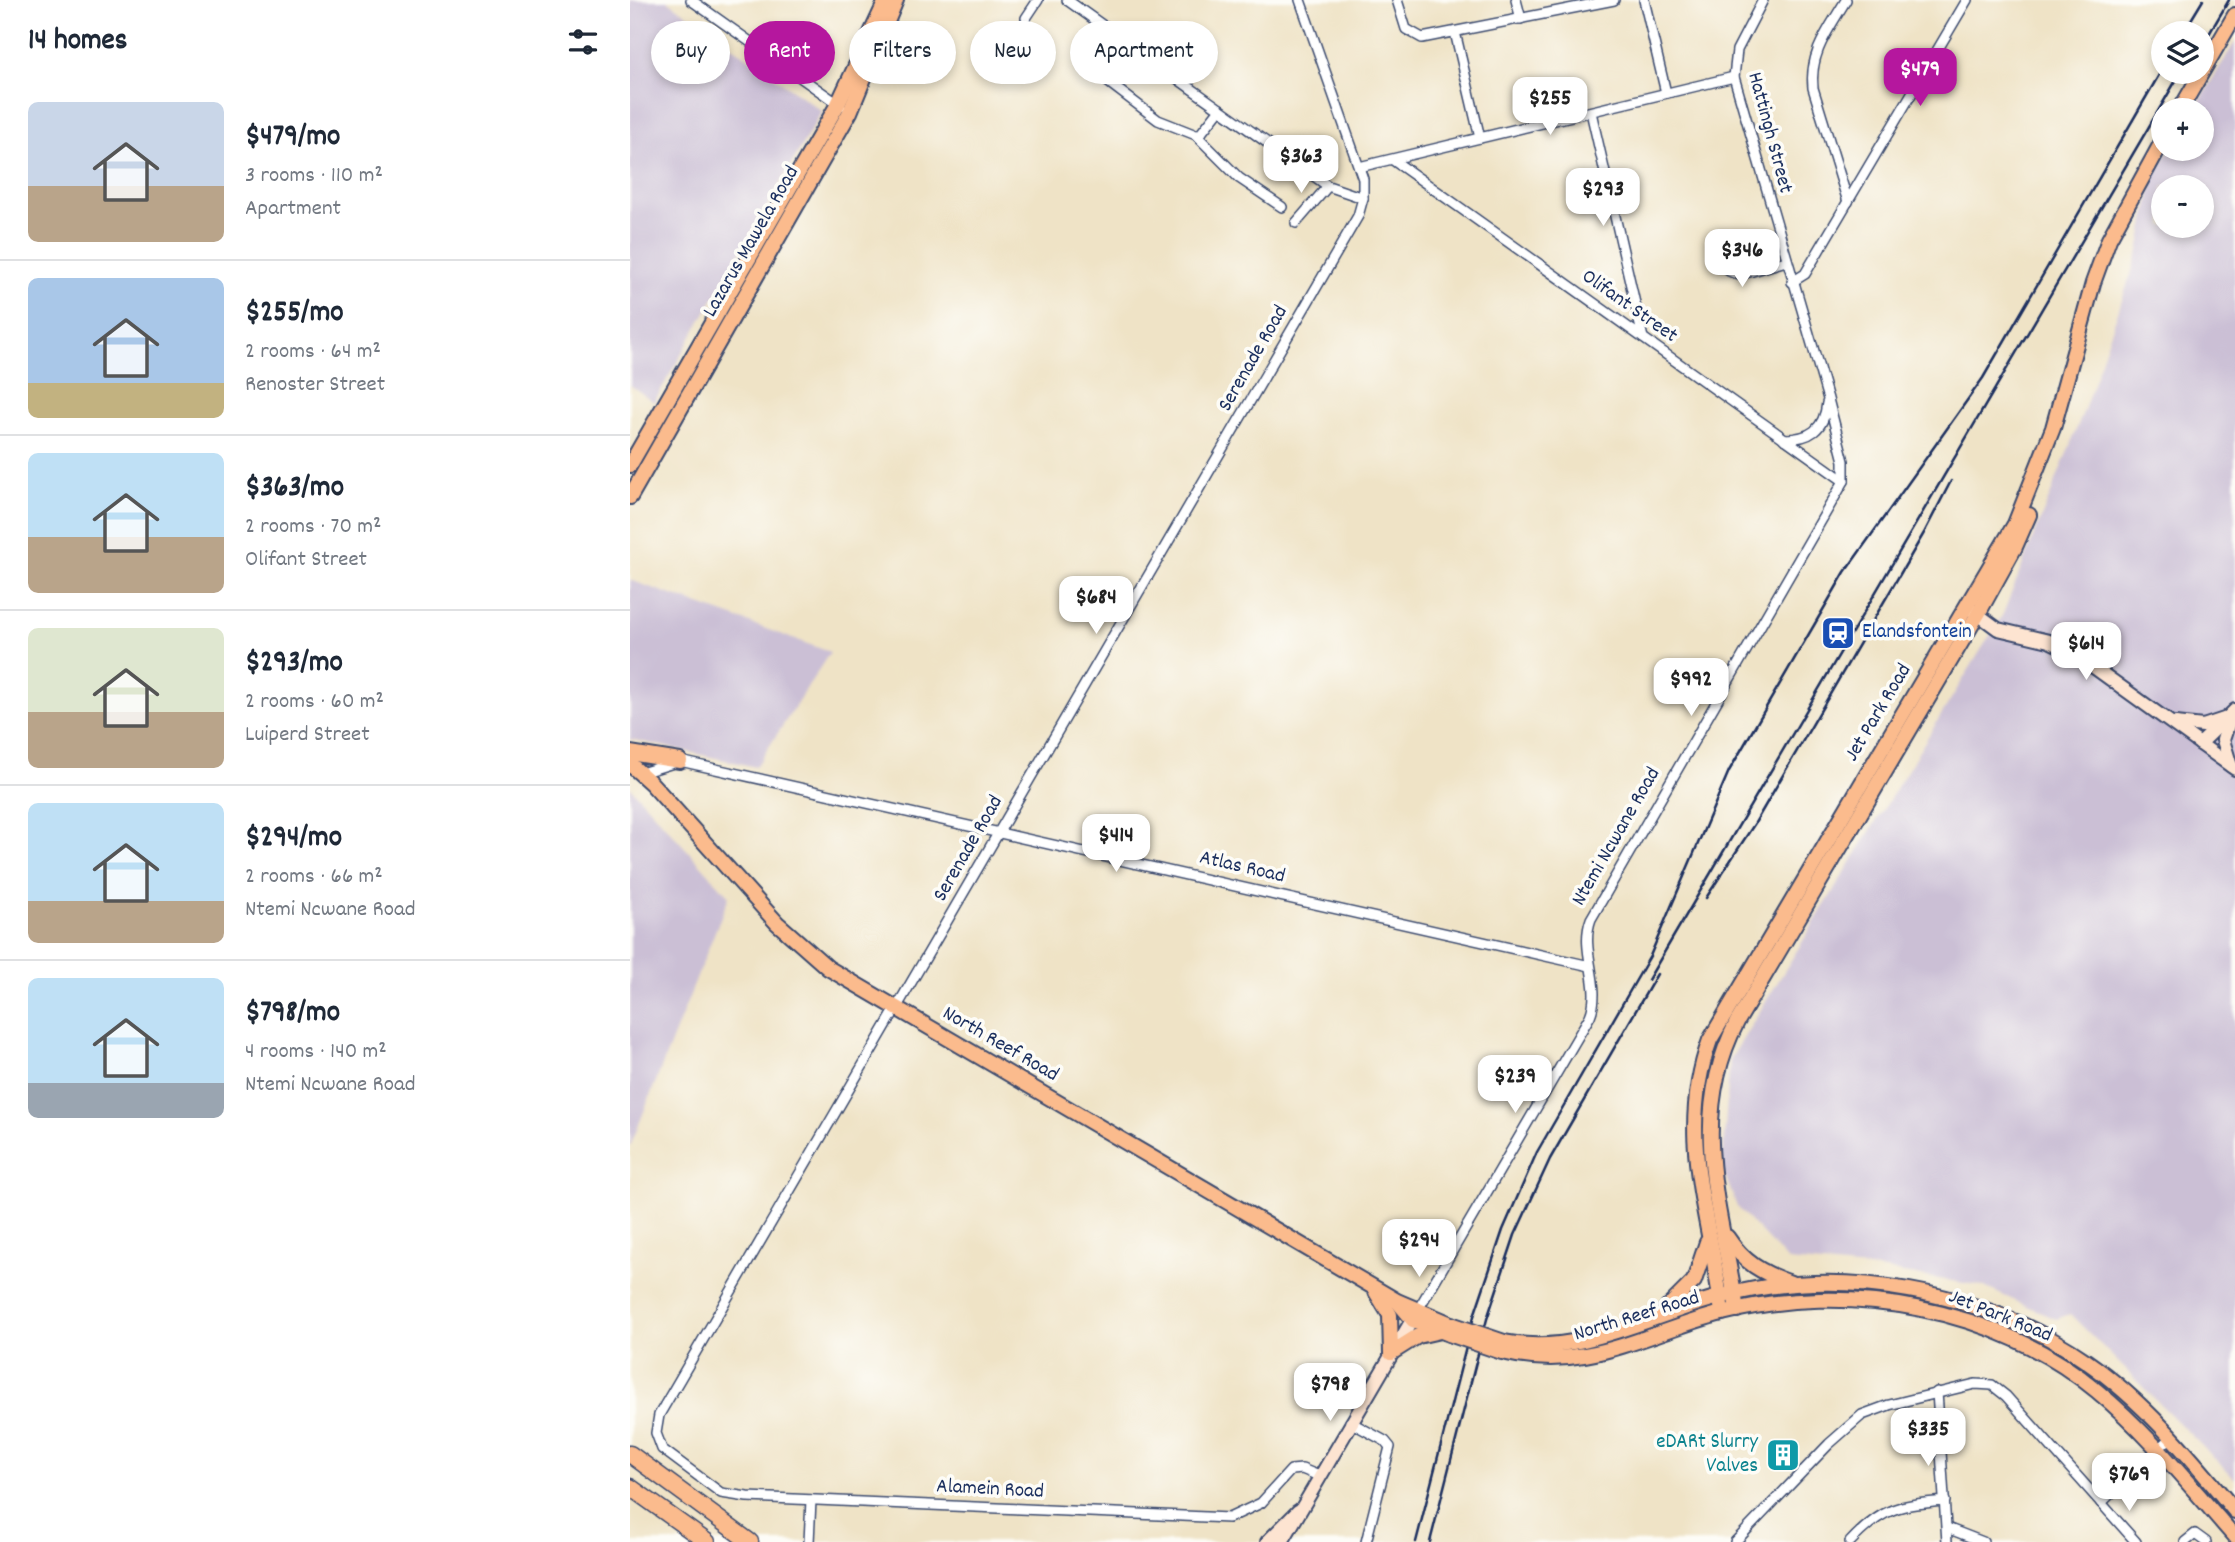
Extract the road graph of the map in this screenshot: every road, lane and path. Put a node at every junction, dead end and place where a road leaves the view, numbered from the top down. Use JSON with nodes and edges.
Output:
{"nodes":[{"id":1,"x":691,"y":0,"type":"edge"},
{"id":2,"x":886,"y":0,"type":"edge"},
{"id":3,"x":896,"y":0,"type":"edge"},
{"id":4,"x":1038,"y":0,"type":"edge"},
{"id":5,"x":1067,"y":0,"type":"edge"},
{"id":6,"x":1300,"y":0,"type":"edge"},
{"id":7,"x":1397,"y":0,"type":"edge"},
{"id":8,"x":1516,"y":0,"type":"edge"},
{"id":9,"x":1614,"y":0,"type":"edge"},
{"id":10,"x":1644,"y":0,"type":"edge"},
{"id":11,"x":1763,"y":0,"type":"edge"},
{"id":12,"x":1846,"y":0,"type":"edge"},
{"id":13,"x":1967,"y":0,"type":"edge"},
{"id":14,"x":2235,"y":15,"type":"edge"},
{"id":15,"x":1026,"y":18,"type":"dead end"},
{"id":16,"x":1521,"y":19,"type":"junction"},
{"id":17,"x":2235,"y":31,"type":"edge"},
{"id":18,"x":1455,"y":32,"type":"junction"},
{"id":19,"x":1734,"y":77,"type":"junction"},
{"id":20,"x":1111,"y":84,"type":"edge"},
{"id":21,"x":1667,"y":93,"type":"junction"},
{"id":22,"x":2187,"y":98,"type":"edge"},
{"id":23,"x":2194,"y":98,"type":"edge"},
{"id":24,"x":844,"y":108,"type":"junction"},
{"id":25,"x":1220,"y":109,"type":"junction"},
{"id":26,"x":1591,"y":112,"type":"junction"},
{"id":27,"x":1198,"y":137,"type":"junction"},
{"id":28,"x":1480,"y":138,"type":"junction"},
{"id":29,"x":1393,"y":160,"type":"junction"},
{"id":30,"x":2151,"y":161,"type":"edge"},
{"id":31,"x":2157,"y":161,"type":"edge"},
{"id":32,"x":1359,"y":167,"type":"junction"},
{"id":33,"x":1328,"y":186,"type":"junction"},
{"id":34,"x":1363,"y":198,"type":"junction"},
{"id":35,"x":1848,"y":202,"type":"junction"},
{"id":36,"x":1282,"y":207,"type":"dead end"},
{"id":37,"x":1296,"y":223,"type":"dead end"},
{"id":38,"x":1726,"y":256,"type":"dead end"},
{"id":39,"x":1786,"y":261,"type":"junction"},
{"id":40,"x":1792,"y":282,"type":"junction"},
{"id":41,"x":1643,"y":338,"type":"junction"},
{"id":42,"x":1828,"y":399,"type":"junction"},
{"id":43,"x":1784,"y":439,"type":"junction"},
{"id":44,"x":630,"y":466,"type":"edge"},
{"id":45,"x":1844,"y":481,"type":"junction"},
{"id":46,"x":630,"y":497,"type":"edge"},
{"id":47,"x":1972,"y":611,"type":"junction"},
{"id":48,"x":2231,"y":716,"type":"edge"},
{"id":49,"x":2172,"y":723,"type":"junction"},
{"id":50,"x":2203,"y":746,"type":"junction"},
{"id":51,"x":630,"y":753,"type":"edge"},
{"id":52,"x":680,"y":761,"type":"junction"},
{"id":53,"x":2233,"y":767,"type":"edge"},
{"id":54,"x":635,"y":769,"type":"edge"},
{"id":55,"x":998,"y":833,"type":"junction"},
{"id":56,"x":1590,"y":966,"type":"junction"},
{"id":57,"x":896,"y":1010,"type":"junction"},
{"id":58,"x":1715,"y":1230,"type":"junction"},
{"id":59,"x":1796,"y":1284,"type":"junction"},
{"id":60,"x":1371,"y":1285,"type":"junction"},
{"id":61,"x":1727,"y":1295,"type":"junction"},
{"id":62,"x":1737,"y":1310,"type":"junction"},
{"id":63,"x":1722,"y":1313,"type":"junction"},
{"id":64,"x":1416,"y":1314,"type":"junction"},
{"id":65,"x":1659,"y":1315,"type":"junction"},
{"id":66,"x":1447,"y":1329,"type":"junction"},
{"id":67,"x":1503,"y":1347,"type":"junction"},
{"id":68,"x":1391,"y":1353,"type":"junction"},
{"id":69,"x":1937,"y":1392,"type":"junction"},
{"id":70,"x":1350,"y":1422,"type":"junction"},
{"id":71,"x":2171,"y":1437,"type":"junction"},
{"id":72,"x":658,"y":1442,"type":"joint"},
{"id":73,"x":2160,"y":1449,"type":"junction"},
{"id":74,"x":630,"y":1454,"type":"edge"},
{"id":75,"x":1319,"y":1476,"type":"junction"},
{"id":76,"x":630,"y":1487,"type":"edge"},
{"id":77,"x":810,"y":1500,"type":"junction"},
{"id":78,"x":1945,"y":1501,"type":"junction"},
{"id":79,"x":2101,"y":1503,"type":"junction"},
{"id":80,"x":1298,"y":1510,"type":"junction"},
{"id":81,"x":2235,"y":1511,"type":"edge"},
{"id":82,"x":1947,"y":1528,"type":"junction"},
{"id":83,"x":2235,"y":1537,"type":"edge"},
{"id":84,"x":707,"y":1542,"type":"edge"},
{"id":85,"x":750,"y":1542,"type":"edge"},
{"id":86,"x":809,"y":1542,"type":"edge"},
{"id":87,"x":1267,"y":1542,"type":"edge"},
{"id":88,"x":1282,"y":1542,"type":"edge"},
{"id":89,"x":1367,"y":1542,"type":"edge"},
{"id":90,"x":1735,"y":1542,"type":"edge"},
{"id":91,"x":1850,"y":1542,"type":"edge"},
{"id":92,"x":1948,"y":1542,"type":"edge"},
{"id":93,"x":1983,"y":1542,"type":"edge"},
{"id":94,"x":2136,"y":1542,"type":"edge"},
{"id":95,"x":2185,"y":1542,"type":"edge"},
{"id":96,"x":2206,"y":1542,"type":"edge"}],
"edges":[{"from":1,"to":24,"type":"street"},
{"from":2,"to":24,"type":"main road","name":"Lazarus Mawela Road"},
{"from":3,"to":24,"type":"main road","name":"Lazarus Mawela Road"},
{"from":4,"to":15,"type":"street"},
{"from":5,"to":25,"type":"street"},
{"from":6,"to":32,"type":"street"},
{"from":7,"to":18,"type":"street"},
{"from":8,"to":16,"type":"street"},
{"from":9,"to":16,"type":"street"},
{"from":10,"to":21,"type":"street"},
{"from":11,"to":19,"type":"street","name":"Hattingh Street"},
{"from":12,"to":35,"type":"street"},
{"from":13,"to":35,"type":"street"},
{"from":14,"to":22,"type":"main road"},
{"from":16,"to":18,"type":"street"},
{"from":17,"to":23,"type":"main road"},
{"from":18,"to":28,"type":"street"},
{"from":19,"to":21,"type":"street"},
{"from":19,"to":39,"type":"street","name":"Hattingh Street"},
{"from":20,"to":27,"type":"street"},
{"from":21,"to":26,"type":"street"},
{"from":24,"to":44,"type":"main road","name":"Lazarus Mawela Road"},
{"from":24,"to":46,"type":"main road","name":"Lazarus Mawela Road"},
{"from":25,"to":27,"type":"street"},
{"from":25,"to":33,"type":"street"},
{"from":26,"to":28,"type":"street"},
{"from":26,"to":41,"type":"street"},
{"from":27,"to":36,"type":"street"},
{"from":28,"to":29,"type":"street"},
{"from":29,"to":32,"type":"street"},
{"from":29,"to":41,"type":"street","name":"Olifant Street"},
{"from":30,"to":47,"type":"main road","name":"Jet Park Road"},
{"from":31,"to":47,"type":"main road","name":"Jet Park Road"},
{"from":32,"to":34,"type":"street"},
{"from":33,"to":34,"type":"street"},
{"from":33,"to":37,"type":"street"},
{"from":34,"to":55,"type":"street","name":"Serenade Road"},
{"from":35,"to":40,"type":"street"},
{"from":38,"to":39,"type":"street"},
{"from":39,"to":40,"type":"street","name":"Hattingh Street"},
{"from":40,"to":42,"type":"street","name":"Hattingh Street"},
{"from":41,"to":43,"type":"street","name":"Olifant Street"},
{"from":42,"to":43,"type":"street"},
{"from":42,"to":45,"type":"street","name":"Hattingh Street"},
{"from":43,"to":45,"type":"street","name":"Olifant Street"},
{"from":45,"to":56,"type":"street","name":"Ntemi Ncwane Road"},
{"from":47,"to":49,"type":"street"},
{"from":47,"to":58,"type":"main road","name":"Jet Park Road"},
{"from":48,"to":49,"type":"street"},
{"from":48,"to":50,"type":"street"},
{"from":48,"to":53,"type":"street"},
{"from":49,"to":50,"type":"street"},
{"from":50,"to":53,"type":"street"},
{"from":51,"to":52,"type":"main road"},
{"from":52,"to":54,"type":"street","name":"Atlas Road"},
{"from":52,"to":55,"type":"street","name":"Atlas Road"},
{"from":54,"to":57,"type":"main road","name":"North Reef Road"},
{"from":55,"to":56,"type":"street","name":"Atlas Road"},
{"from":55,"to":57,"type":"street","name":"Serenade Road"},
{"from":56,"to":64,"type":"street","name":"Ntemi Ncwane Road"},
{"from":57,"to":60,"type":"main road","name":"North Reef Road"},
{"from":57,"to":72,"type":"street","name":"Serenade Road"},
{"from":58,"to":59,"type":"main road"},
{"from":58,"to":61,"type":"main road","name":"Jet Park Road"},
{"from":58,"to":65,"type":"main road"},
{"from":59,"to":61,"type":"main road","name":"Jet Park Road"},
{"from":59,"to":71,"type":"main road","name":"Jet Park Road"},
{"from":60,"to":64,"type":"main road","name":"North Reef Road"},
{"from":60,"to":68,"type":"main road"},
{"from":61,"to":62,"type":"main road","name":"Jet Park Road"},
{"from":61,"to":63,"type":"main road","name":"Jet Park Road"},
{"from":61,"to":65,"type":"main road","name":"North Reef Road"},
{"from":62,"to":63,"type":"main road","name":"North Reef Road"},
{"from":62,"to":73,"type":"main road","name":"Jet Park Road"},
{"from":63,"to":67,"type":"main road","name":"North Reef Road"},
{"from":64,"to":66,"type":"main road","name":"North Reef Road"},
{"from":64,"to":68,"type":"street","name":"Ntemi Ncwane Road"},
{"from":65,"to":67,"type":"main road","name":"North Reef Road"},
{"from":66,"to":67,"type":"main road","name":"North Reef Road","bridge":true},
{"from":66,"to":68,"type":"main road"},
{"from":68,"to":70,"type":"street","name":"Ntemi Ncwane Road"},
{"from":69,"to":78,"type":"street"},
{"from":69,"to":79,"type":"street"},
{"from":69,"to":90,"type":"street"},
{"from":70,"to":75,"type":"street","name":"Ntemi Ncwane Road"},
{"from":70,"to":89,"type":"street"},
{"from":71,"to":73,"type":"street"},
{"from":71,"to":81,"type":"main road","name":"Jet Park Road"},
{"from":72,"to":77,"type":"street","name":"Alamein Road"},
{"from":73,"to":79,"type":"street"},
{"from":73,"to":83,"type":"main road","name":"Jet Park Road"},
{"from":74,"to":85,"type":"highway"},
{"from":75,"to":77,"type":"street","name":"Alamein Road"},
{"from":75,"to":80,"type":"street","name":"Ntemi Ncwane Road"},
{"from":76,"to":84,"type":"highway"},
{"from":77,"to":86,"type":"street"},
{"from":78,"to":82,"type":"street"},
{"from":78,"to":91,"type":"street"},
{"from":79,"to":94,"type":"street"},
{"from":80,"to":87,"type":"street","name":"Ntemi Ncwane Road"},
{"from":80,"to":88,"type":"street","name":"Ntemi Ncwane Road"},
{"from":82,"to":92,"type":"street"},
{"from":82,"to":93,"type":"street"},
{"from":95,"to":96,"type":"street"}]}
